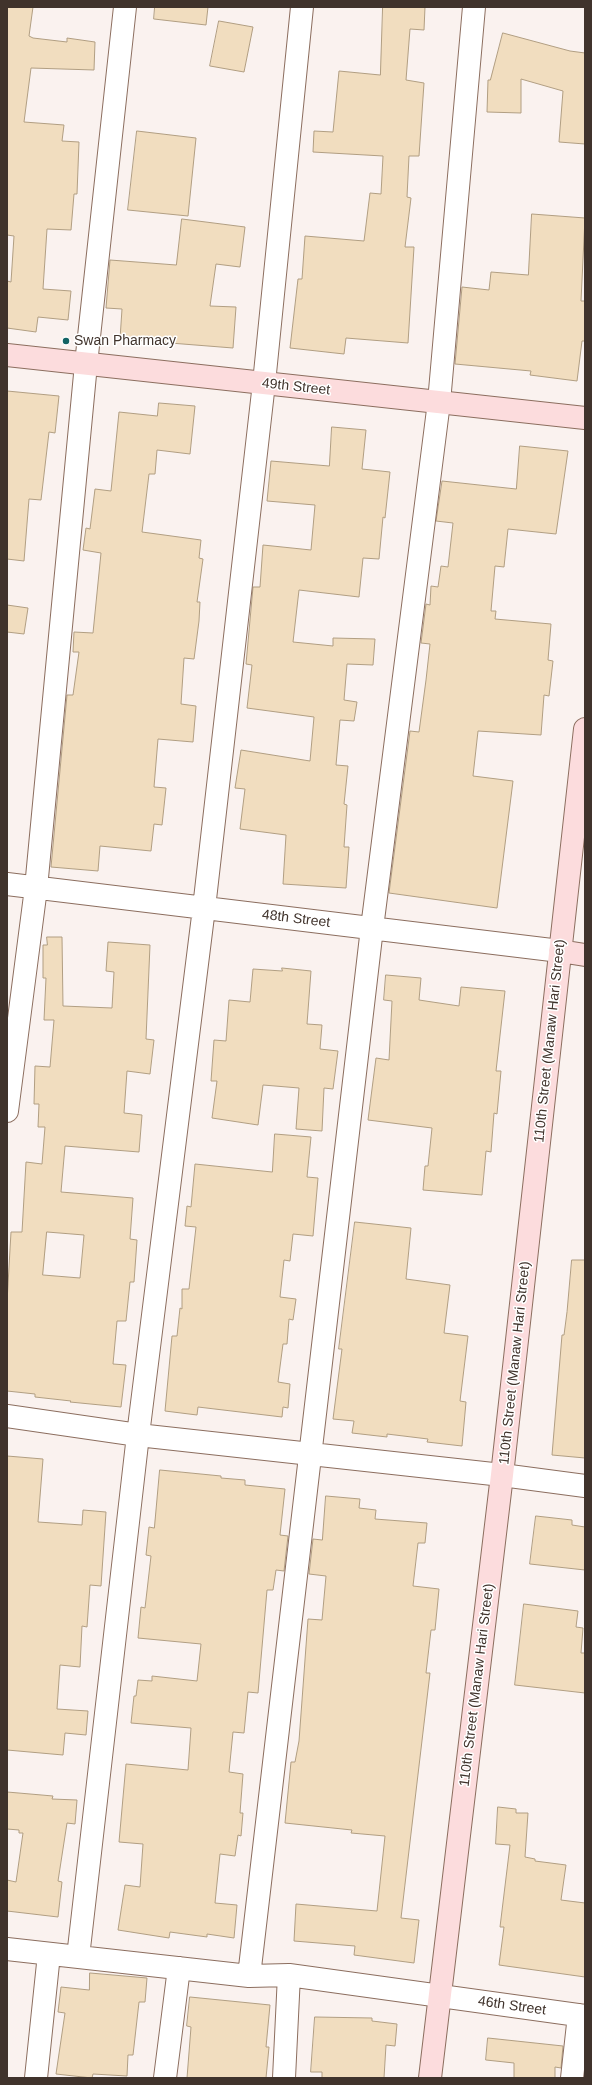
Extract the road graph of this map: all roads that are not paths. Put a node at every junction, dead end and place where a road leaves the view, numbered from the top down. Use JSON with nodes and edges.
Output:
{"nodes":[{"id":1,"x":125,"y":7,"type":"edge"},
{"id":2,"x":302,"y":7,"type":"edge"},
{"id":3,"x":474,"y":7,"type":"edge"},
{"id":4,"x":7,"y":355,"type":"edge"},
{"id":5,"x":86,"y":364,"type":"junction"},
{"id":6,"x":264,"y":384,"type":"junction"},
{"id":7,"x":439,"y":402,"type":"junction"},
{"id":8,"x":585,"y":418,"type":"edge"},
{"id":9,"x":585,"y":729,"type":"edge"},
{"id":10,"x":7,"y":884,"type":"edge"},
{"id":11,"x":36,"y":888,"type":"junction"},
{"id":12,"x":204,"y":908,"type":"junction"},
{"id":13,"x":372,"y":928,"type":"junction"},
{"id":14,"x":560,"y":951,"type":"junction"},
{"id":15,"x":585,"y":955,"type":"edge"},
{"id":16,"x":7,"y":1111,"type":"edge"},
{"id":17,"x":7,"y":1416,"type":"edge"},
{"id":18,"x":138,"y":1435,"type":"junction"},
{"id":19,"x":310,"y":1455,"type":"junction"},
{"id":20,"x":502,"y":1475,"type":"junction"},
{"id":21,"x":585,"y":1486,"type":"edge"},
{"id":22,"x":7,"y":1949,"type":"edge"},
{"id":23,"x":49,"y":1954,"type":"junction"},
{"id":24,"x":78,"y":1957,"type":"junction"},
{"id":25,"x":179,"y":1968,"type":"junction"},
{"id":26,"x":289,"y":1975,"type":"junction"},
{"id":27,"x":249,"y":1976,"type":"junction"},
{"id":28,"x":439,"y":1996,"type":"junction"},
{"id":29,"x":582,"y":2016,"type":"edge"},
{"id":30,"x":36,"y":2078,"type":"edge"},
{"id":31,"x":166,"y":2078,"type":"edge"},
{"id":32,"x":284,"y":2078,"type":"edge"},
{"id":33,"x":430,"y":2078,"type":"edge"},
{"id":34,"x":572,"y":2078,"type":"edge"}],
"edges":[{"from":1,"to":5,"type":"street"},
{"from":2,"to":6,"type":"street"},
{"from":3,"to":7,"type":"street"},
{"from":4,"to":5,"type":"street","name":"49th Street"},
{"from":5,"to":6,"type":"street","name":"49th Street"},
{"from":5,"to":11,"type":"street"},
{"from":6,"to":7,"type":"street","name":"49th Street"},
{"from":6,"to":12,"type":"street"},
{"from":7,"to":8,"type":"street","name":"49th Street"},
{"from":7,"to":13,"type":"street"},
{"from":9,"to":14,"type":"street","name":"110th Street (Manaw Hari Street)"},
{"from":10,"to":11,"type":"street","name":"48th Street"},
{"from":11,"to":12,"type":"street","name":"48th Street"},
{"from":11,"to":16,"type":"street"},
{"from":12,"to":13,"type":"street","name":"48th Street"},
{"from":12,"to":18,"type":"street"},
{"from":13,"to":14,"type":"street","name":"48th Street"},
{"from":13,"to":19,"type":"street"},
{"from":14,"to":15,"type":"street","name":"48th Street"},
{"from":14,"to":20,"type":"street","name":"110th Street (Manaw Hari Street)"},
{"from":17,"to":18,"type":"street"},
{"from":18,"to":19,"type":"street"},
{"from":18,"to":24,"type":"street"},
{"from":19,"to":20,"type":"street"},
{"from":19,"to":27,"type":"street"},
{"from":20,"to":21,"type":"street"},
{"from":20,"to":28,"type":"street","name":"110th Street (Manaw Hari Street)"},
{"from":22,"to":23,"type":"street","name":"46th Street"},
{"from":23,"to":24,"type":"street","name":"46th Street"},
{"from":23,"to":30,"type":"street"},
{"from":24,"to":25,"type":"street","name":"46th Street"},
{"from":25,"to":27,"type":"street","name":"46th Street"},
{"from":25,"to":31,"type":"street"},
{"from":26,"to":27,"type":"street","name":"46th Street"},
{"from":26,"to":28,"type":"street","name":"46th Street"},
{"from":26,"to":32,"type":"street"},
{"from":28,"to":29,"type":"street","name":"46th Street"},
{"from":28,"to":33,"type":"street","name":"110th Street (Manaw Hari Street)"},
{"from":29,"to":34,"type":"street"}]}
